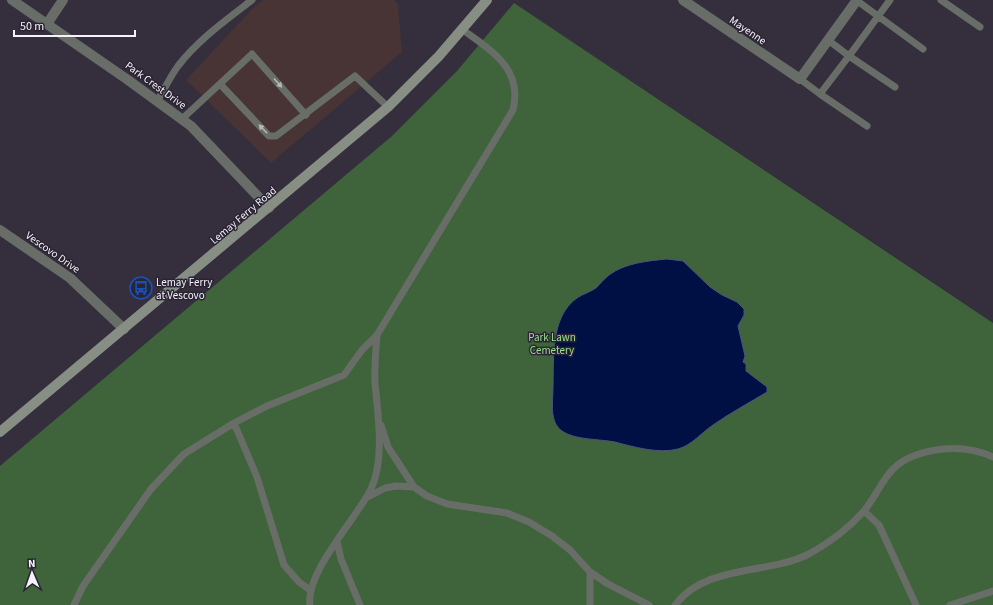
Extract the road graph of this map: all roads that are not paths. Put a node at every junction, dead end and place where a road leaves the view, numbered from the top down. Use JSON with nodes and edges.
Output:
{"nodes":[{"id":1,"x":12,"y":0,"type":"edge"},
{"id":2,"x":63,"y":0,"type":"edge"},
{"id":3,"x":252,"y":0,"type":"edge"},
{"id":4,"x":487,"y":0,"type":"edge"},
{"id":5,"x":857,"y":0,"type":"edge"},
{"id":6,"x":890,"y":0,"type":"edge"},
{"id":7,"x":940,"y":0,"type":"edge"},
{"id":8,"x":683,"y":1,"type":"edge"},
{"id":9,"x":878,"y":16,"type":"junction"},
{"id":10,"x":47,"y":24,"type":"junction"},
{"id":11,"x":980,"y":27,"type":"dead end"},
{"id":12,"x":463,"y":30,"type":"junction"},
{"id":13,"x":828,"y":40,"type":"junction"},
{"id":14,"x":923,"y":49,"type":"dead end"},
{"id":15,"x":850,"y":56,"type":"junction"},
{"id":16,"x":800,"y":79,"type":"junction"},
{"id":17,"x":220,"y":84,"type":"junction"},
{"id":18,"x":895,"y":88,"type":"dead end"},
{"id":19,"x":820,"y":94,"type":"junction"},
{"id":20,"x":157,"y":101,"type":"junction"},
{"id":21,"x":388,"y":107,"type":"junction"},
{"id":22,"x":306,"y":115,"type":"junction"},
{"id":23,"x":182,"y":119,"type":"junction"},
{"id":24,"x":867,"y":126,"type":"dead end"},
{"id":25,"x":269,"y":208,"type":"junction"},
{"id":26,"x":0,"y":230,"type":"edge"},
{"id":27,"x":124,"y":329,"type":"junction"},
{"id":28,"x":377,"y":335,"type":"junction"},
{"id":29,"x":380,"y":419,"type":"junction"},
{"id":30,"x":234,"y":423,"type":"junction"},
{"id":31,"x":0,"y":432,"type":"edge"},
{"id":32,"x":993,"y":457,"type":"edge"},
{"id":33,"x":414,"y":487,"type":"junction"},
{"id":34,"x":366,"y":498,"type":"junction"},
{"id":35,"x":864,"y":511,"type":"junction"},
{"id":36,"x":338,"y":541,"type":"junction"},
{"id":37,"x":590,"y":572,"type":"junction"},
{"id":38,"x":310,"y":590,"type":"junction"},
{"id":39,"x":993,"y":591,"type":"edge"},
{"id":40,"x":74,"y":605,"type":"edge"},
{"id":41,"x":310,"y":605,"type":"edge"},
{"id":42,"x":360,"y":605,"type":"edge"},
{"id":43,"x":590,"y":605,"type":"edge"},
{"id":44,"x":650,"y":605,"type":"edge"},
{"id":45,"x":675,"y":605,"type":"edge"},
{"id":46,"x":916,"y":605,"type":"edge"},
{"id":47,"x":950,"y":605,"type":"edge"}],
"edges":[{"from":1,"to":10,"type":"street","name":"Park Crest Drive"},
{"from":2,"to":10,"type":"street"},
{"from":3,"to":20,"type":"lane"},
{"from":4,"to":12,"type":"main road","name":"Lemay Ferry Road"},
{"from":5,"to":9,"type":"lane"},
{"from":5,"to":13,"type":"street"},
{"from":6,"to":9,"type":"lane"},
{"from":7,"to":11,"type":"lane"},
{"from":8,"to":16,"type":"street","name":"Mayenne"},
{"from":9,"to":14,"type":"lane"},
{"from":9,"to":15,"type":"lane"},
{"from":10,"to":20,"type":"street","name":"Park Crest Drive"},
{"from":12,"to":21,"type":"main road","name":"Lemay Ferry Road"},
{"from":12,"to":28,"type":"lane"},
{"from":13,"to":15,"type":"lane"},
{"from":13,"to":16,"type":"street"},
{"from":15,"to":18,"type":"lane"},
{"from":15,"to":19,"type":"lane"},
{"from":16,"to":19,"type":"lane"},
{"from":22,"to":17,"type":"lane","one_way":true},
{"from":17,"to":22,"type":"lane","one_way":true},
{"from":17,"to":23,"type":"lane"},
{"from":19,"to":24,"type":"lane"},
{"from":20,"to":23,"type":"street","name":"Park Crest Drive"},
{"from":21,"to":22,"type":"lane"},
{"from":21,"to":25,"type":"main road","name":"Lemay Ferry Road"},
{"from":23,"to":25,"type":"street","name":"Park Crest Drive"},
{"from":25,"to":27,"type":"main road","name":"Lemay Ferry Road"},
{"from":26,"to":27,"type":"street","name":"Vescovo Drive"},
{"from":27,"to":31,"type":"main road","name":"Lemay Ferry Road"},
{"from":28,"to":29,"type":"lane"},
{"from":28,"to":30,"type":"lane"},
{"from":29,"to":33,"type":"lane"},
{"from":29,"to":34,"type":"lane"},
{"from":30,"to":38,"type":"lane"},
{"from":30,"to":40,"type":"lane"},
{"from":32,"to":35,"type":"lane"},
{"from":33,"to":34,"type":"lane"},
{"from":33,"to":37,"type":"lane"},
{"from":34,"to":36,"type":"lane"},
{"from":35,"to":45,"type":"lane"},
{"from":35,"to":46,"type":"lane"},
{"from":36,"to":38,"type":"lane"},
{"from":36,"to":42,"type":"lane"},
{"from":37,"to":43,"type":"lane"},
{"from":37,"to":44,"type":"lane"},
{"from":38,"to":41,"type":"lane"},
{"from":39,"to":47,"type":"lane"}]}
